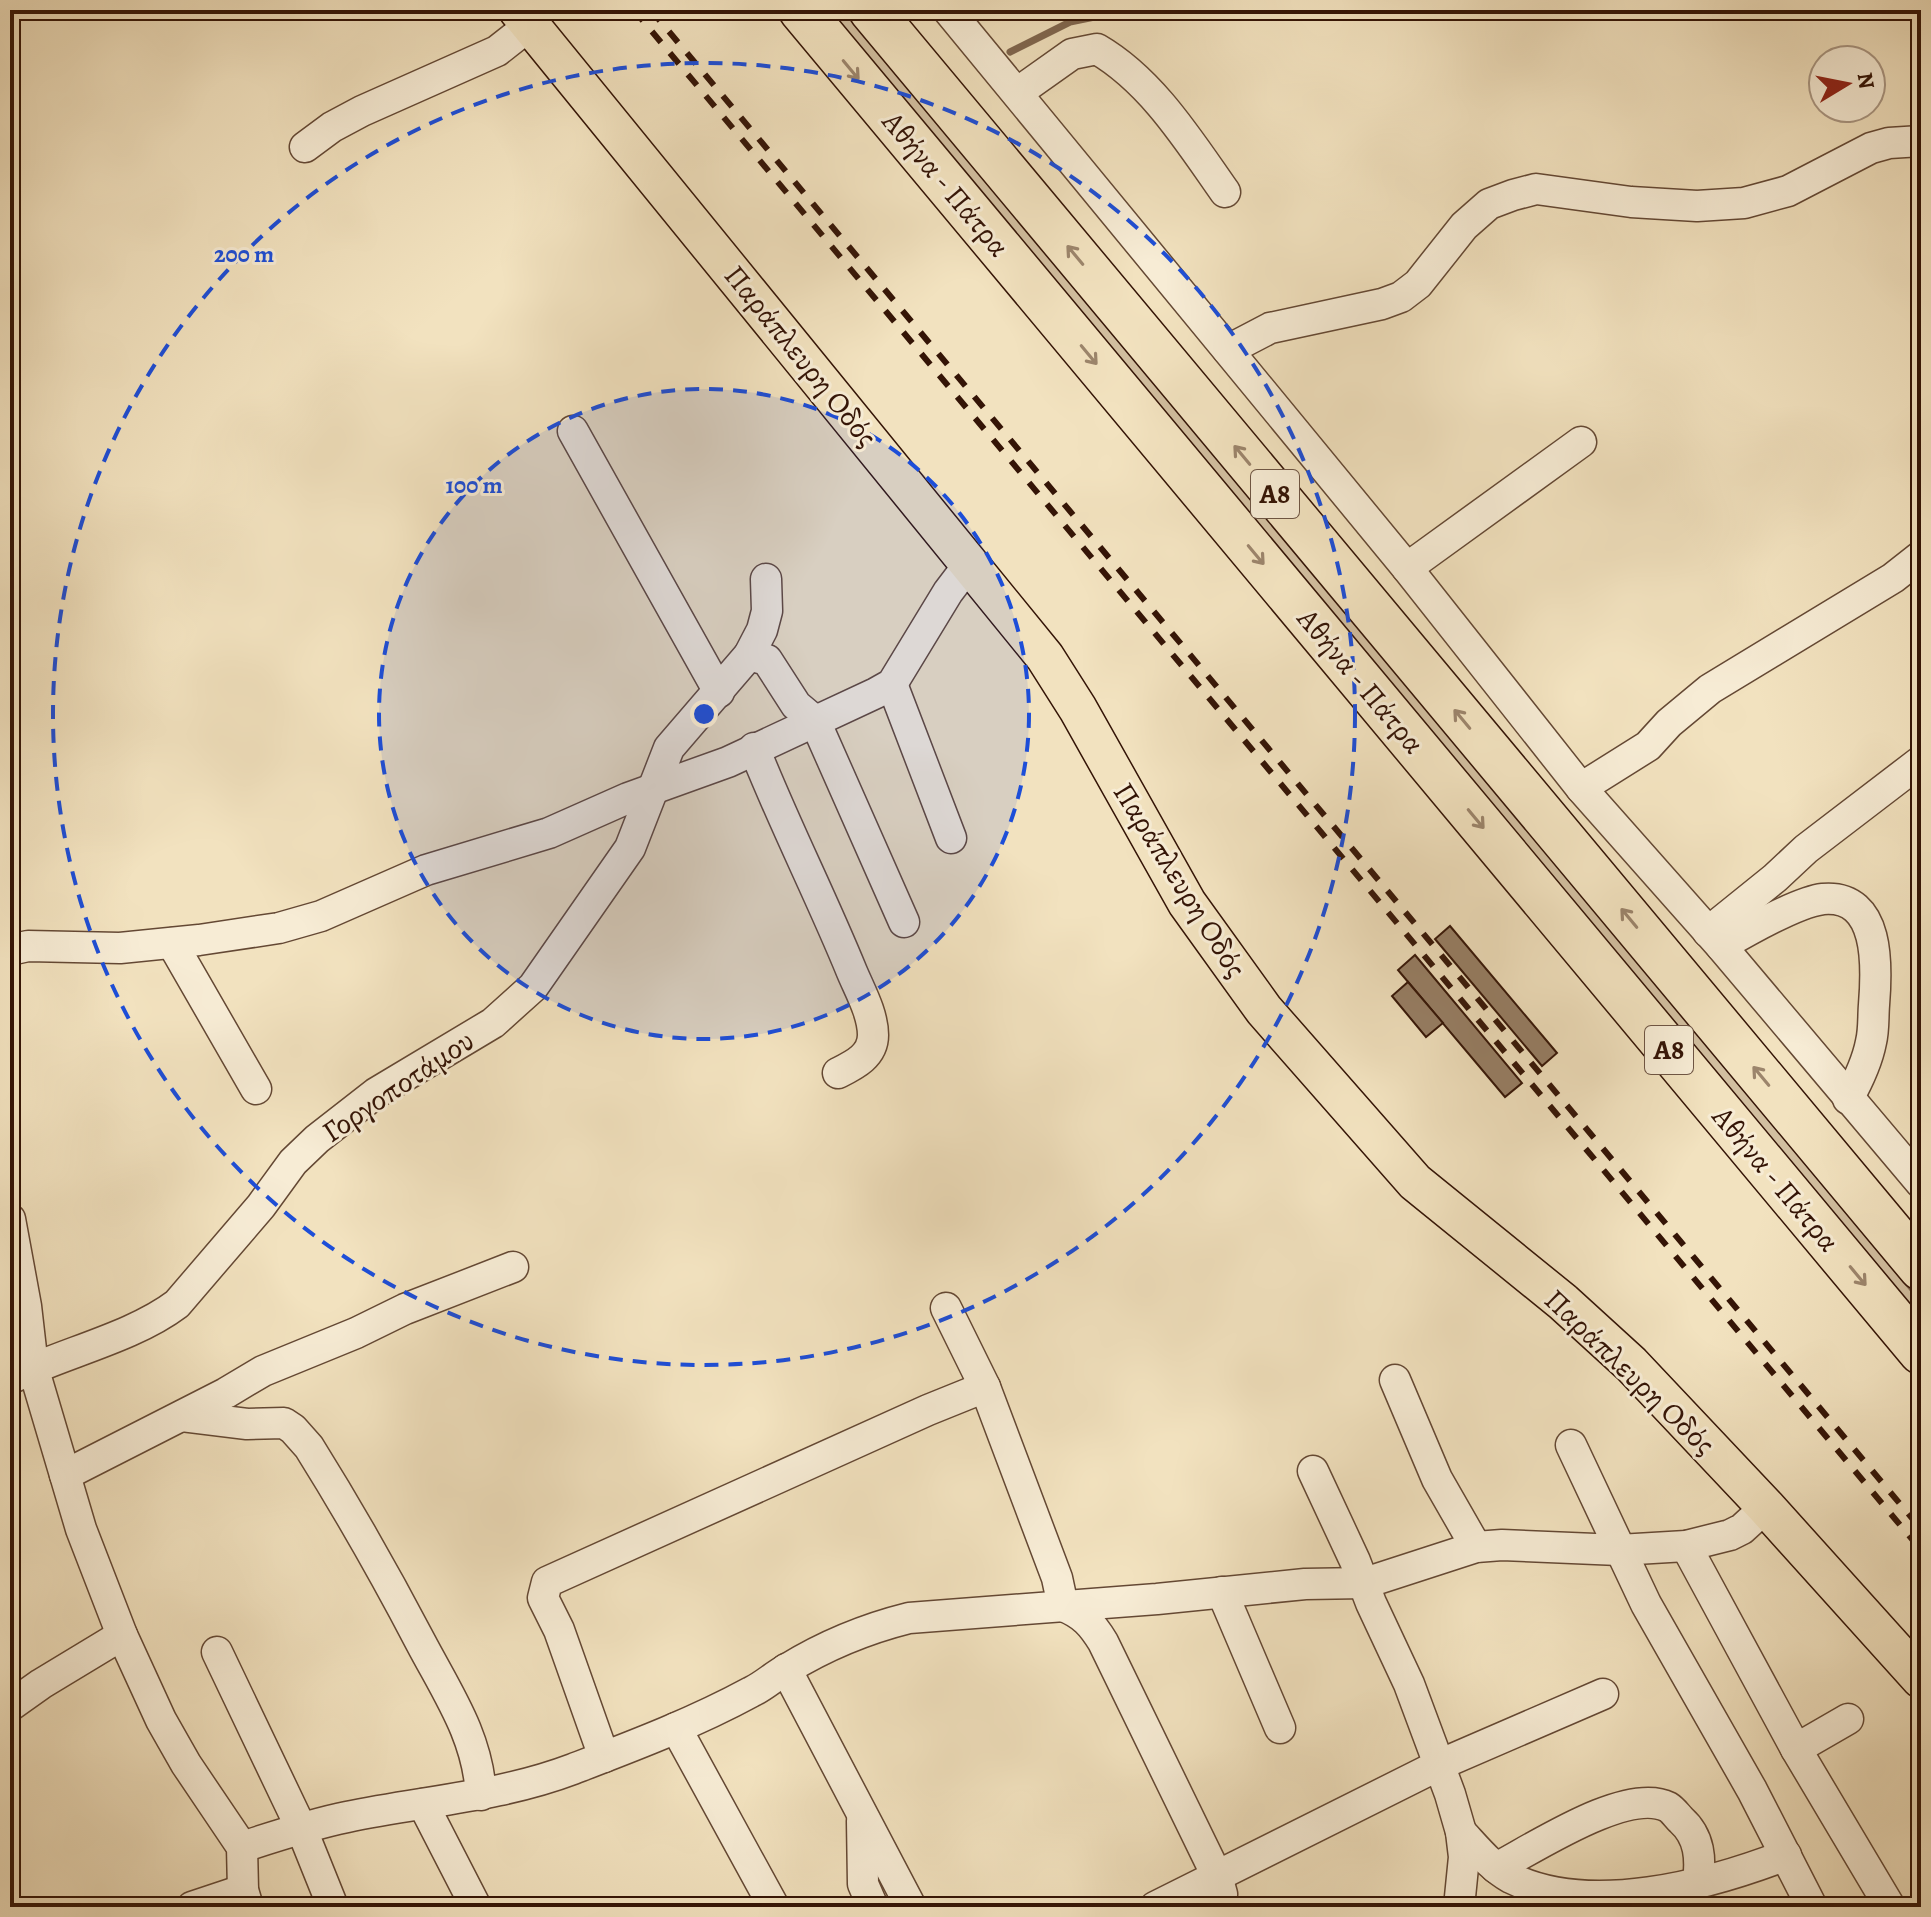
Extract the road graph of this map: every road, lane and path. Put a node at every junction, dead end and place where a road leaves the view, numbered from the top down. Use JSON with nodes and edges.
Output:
{"nodes":[{"id":1,"x":801,"y":10,"type":"edge"},
{"id":2,"x":871,"y":10,"type":"edge"},
{"id":3,"x":948,"y":10,"type":"edge"},
{"id":4,"x":524,"y":18,"type":"edge"},
{"id":5,"x":1017,"y":93,"type":"junction"},
{"id":6,"x":1921,"y":141,"type":"edge"},
{"id":7,"x":305,"y":147,"type":"dead end"},
{"id":8,"x":1225,"y":192,"type":"dead end"},
{"id":9,"x":1228,"y":350,"type":"junction"},
{"id":10,"x":573,"y":431,"type":"dead end"},
{"id":11,"x":1581,"y":442,"type":"dead end"},
{"id":12,"x":1921,"y":556,"type":"edge"},
{"id":13,"x":970,"y":563,"type":"junction"},
{"id":14,"x":1407,"y":568,"type":"junction"},
{"id":15,"x":766,"y":579,"type":"dead end"},
{"id":16,"x":749,"y":655,"type":"junction"},
{"id":17,"x":892,"y":684,"type":"junction"},
{"id":18,"x":719,"y":692,"type":"junction"},
{"id":19,"x":815,"y":721,"type":"junction"},
{"id":20,"x":754,"y":748,"type":"junction"},
{"id":21,"x":1921,"y":761,"type":"edge"},
{"id":22,"x":1581,"y":788,"type":"junction"},
{"id":23,"x":654,"y":790,"type":"junction"},
{"id":24,"x":951,"y":838,"type":"dead end"},
{"id":25,"x":904,"y":922,"type":"dead end"},
{"id":26,"x":1715,"y":939,"type":"junction"},
{"id":27,"x":172,"y":943,"type":"junction"},
{"id":28,"x":10,"y":950,"type":"edge"},
{"id":29,"x":838,"y":1073,"type":"dead end"},
{"id":30,"x":256,"y":1089,"type":"dead end"},
{"id":31,"x":1848,"y":1099,"type":"junction"},
{"id":32,"x":1921,"y":1183,"type":"edge"},
{"id":33,"x":10,"y":1219,"type":"edge"},
{"id":34,"x":513,"y":1267,"type":"dead end"},
{"id":35,"x":1921,"y":1268,"type":"edge"},
{"id":36,"x":946,"y":1308,"type":"dead end"},
{"id":37,"x":1921,"y":1352,"type":"edge"},
{"id":38,"x":22,"y":1373,"type":"edge"},
{"id":39,"x":1395,"y":1380,"type":"dead end"},
{"id":40,"x":985,"y":1387,"type":"junction"},
{"id":41,"x":182,"y":1416,"type":"junction"},
{"id":42,"x":1571,"y":1445,"type":"dead end"},
{"id":43,"x":1313,"y":1471,"type":"dead end"},
{"id":44,"x":65,"y":1475,"type":"junction"},
{"id":45,"x":1766,"y":1507,"type":"junction"},
{"id":46,"x":1686,"y":1546,"type":"junction"},
{"id":47,"x":1476,"y":1547,"type":"junction"},
{"id":48,"x":1619,"y":1550,"type":"junction"},
{"id":49,"x":1365,"y":1583,"type":"junction"},
{"id":50,"x":1222,"y":1592,"type":"junction"},
{"id":51,"x":1063,"y":1606,"type":"junction"},
{"id":52,"x":122,"y":1635,"type":"junction"},
{"id":53,"x":217,"y":1652,"type":"dead end"},
{"id":54,"x":786,"y":1669,"type":"junction"},
{"id":55,"x":1921,"y":1679,"type":"edge"},
{"id":56,"x":1603,"y":1694,"type":"dead end"},
{"id":57,"x":10,"y":1706,"type":"edge"},
{"id":58,"x":1848,"y":1719,"type":"dead end"},
{"id":59,"x":676,"y":1728,"type":"junction"},
{"id":60,"x":1280,"y":1728,"type":"dead end"},
{"id":61,"x":1796,"y":1749,"type":"junction"},
{"id":62,"x":604,"y":1757,"type":"junction"},
{"id":63,"x":1439,"y":1765,"type":"junction"},
{"id":64,"x":481,"y":1795,"type":"junction"},
{"id":65,"x":423,"y":1804,"type":"junction"},
{"id":66,"x":862,"y":1815,"type":"junction"},
{"id":67,"x":302,"y":1830,"type":"junction"},
{"id":68,"x":1461,"y":1832,"type":"junction"},
{"id":69,"x":242,"y":1847,"type":"junction"},
{"id":70,"x":1786,"y":1855,"type":"junction"},
{"id":71,"x":1496,"y":1868,"type":"junction"},
{"id":72,"x":1217,"y":1876,"type":"junction"},
{"id":73,"x":1698,"y":1883,"type":"junction"},
{"id":74,"x":1575,"y":1895,"type":"junction"},
{"id":75,"x":246,"y":1898,"type":"edge"},
{"id":76,"x":192,"y":1907,"type":"edge"},
{"id":77,"x":333,"y":1907,"type":"edge"},
{"id":78,"x":476,"y":1907,"type":"edge"},
{"id":79,"x":774,"y":1907,"type":"edge"},
{"id":80,"x":873,"y":1907,"type":"edge"},
{"id":81,"x":911,"y":1907,"type":"edge"},
{"id":82,"x":1155,"y":1907,"type":"edge"},
{"id":83,"x":1211,"y":1907,"type":"edge"},
{"id":84,"x":1459,"y":1907,"type":"edge"},
{"id":85,"x":1527,"y":1907,"type":"edge"},
{"id":86,"x":1812,"y":1907,"type":"edge"},
{"id":87,"x":1890,"y":1907,"type":"edge"}],
"edges":[{"from":1,"to":37,"type":"highway","name":"Αθήνα - Πάτρα","number":"Α8","one_way":true},
{"from":35,"to":2,"type":"highway","name":"Αθήνα - Πάτρα","number":"Α8","one_way":true},
{"from":3,"to":5,"type":"street"},
{"from":4,"to":7,"type":"street"},
{"from":4,"to":13,"type":"main road","name":"Παράπλευρη Οδός"},
{"from":5,"to":8,"type":"street"},
{"from":5,"to":9,"type":"street"},
{"from":6,"to":9,"type":"street"},
{"from":9,"to":14,"type":"street"},
{"from":10,"to":18,"type":"street"},
{"from":11,"to":14,"type":"street"},
{"from":12,"to":22,"type":"street"},
{"from":13,"to":17,"type":"street"},
{"from":13,"to":45,"type":"main road","name":"Παράπλευρη Οδός"},
{"from":14,"to":22,"type":"street"},
{"from":15,"to":16,"type":"street","name":"Γοργοποτάμου"},
{"from":16,"to":18,"type":"street","name":"Γοργοποτάμου"},
{"from":16,"to":19,"type":"street"},
{"from":17,"to":19,"type":"street"},
{"from":17,"to":24,"type":"street"},
{"from":18,"to":23,"type":"street","name":"Γοργοποτάμου"},
{"from":19,"to":20,"type":"street"},
{"from":19,"to":25,"type":"street"},
{"from":20,"to":23,"type":"street"},
{"from":20,"to":29,"type":"street"},
{"from":21,"to":26,"type":"street"},
{"from":22,"to":26,"type":"street"},
{"from":23,"to":27,"type":"street"},
{"from":23,"to":38,"type":"street","name":"Γοργοποτάμου"},
{"from":26,"to":31,"type":"street"},
{"from":26,"to":31,"type":"street"},
{"from":27,"to":28,"type":"street"},
{"from":27,"to":30,"type":"street"},
{"from":31,"to":32,"type":"street"},
{"from":33,"to":38,"type":"street"},
{"from":34,"to":41,"type":"street"},
{"from":36,"to":40,"type":"street"},
{"from":38,"to":44,"type":"street"},
{"from":39,"to":47,"type":"street"},
{"from":40,"to":51,"type":"street"},
{"from":40,"to":62,"type":"street"},
{"from":41,"to":44,"type":"street"},
{"from":41,"to":64,"type":"street"},
{"from":42,"to":48,"type":"street"},
{"from":43,"to":49,"type":"street"},
{"from":44,"to":52,"type":"street"},
{"from":45,"to":46,"type":"street"},
{"from":45,"to":55,"type":"main road","name":"Παράπλευρη Οδός"},
{"from":46,"to":48,"type":"street"},
{"from":46,"to":61,"type":"street"},
{"from":47,"to":48,"type":"street"},
{"from":47,"to":49,"type":"street"},
{"from":48,"to":70,"type":"street"},
{"from":49,"to":50,"type":"street"},
{"from":49,"to":63,"type":"street"},
{"from":50,"to":51,"type":"street"},
{"from":50,"to":60,"type":"street"},
{"from":51,"to":54,"type":"street"},
{"from":51,"to":72,"type":"street"},
{"from":52,"to":57,"type":"street"},
{"from":52,"to":69,"type":"street"},
{"from":53,"to":67,"type":"street"},
{"from":54,"to":59,"type":"street"},
{"from":54,"to":66,"type":"street"},
{"from":56,"to":63,"type":"street"},
{"from":58,"to":61,"type":"street"},
{"from":59,"to":62,"type":"street"},
{"from":59,"to":79,"type":"street"},
{"from":61,"to":87,"type":"street"},
{"from":62,"to":64,"type":"street"},
{"from":63,"to":68,"type":"street"},
{"from":63,"to":72,"type":"street"},
{"from":64,"to":65,"type":"street"},
{"from":65,"to":67,"type":"street"},
{"from":65,"to":78,"type":"street"},
{"from":66,"to":80,"type":"street"},
{"from":66,"to":81,"type":"street"},
{"from":67,"to":69,"type":"street"},
{"from":67,"to":77,"type":"street"},
{"from":68,"to":71,"type":"street"},
{"from":68,"to":84,"type":"street"},
{"from":69,"to":75,"type":"street"},
{"from":70,"to":73,"type":"street"},
{"from":70,"to":86,"type":"street"},
{"from":71,"to":73,"type":"street"},
{"from":71,"to":74,"type":"street"},
{"from":72,"to":82,"type":"street"},
{"from":72,"to":83,"type":"street"},
{"from":73,"to":74,"type":"street"},
{"from":74,"to":85,"type":"street"},
{"from":75,"to":76,"type":"street"}]}
